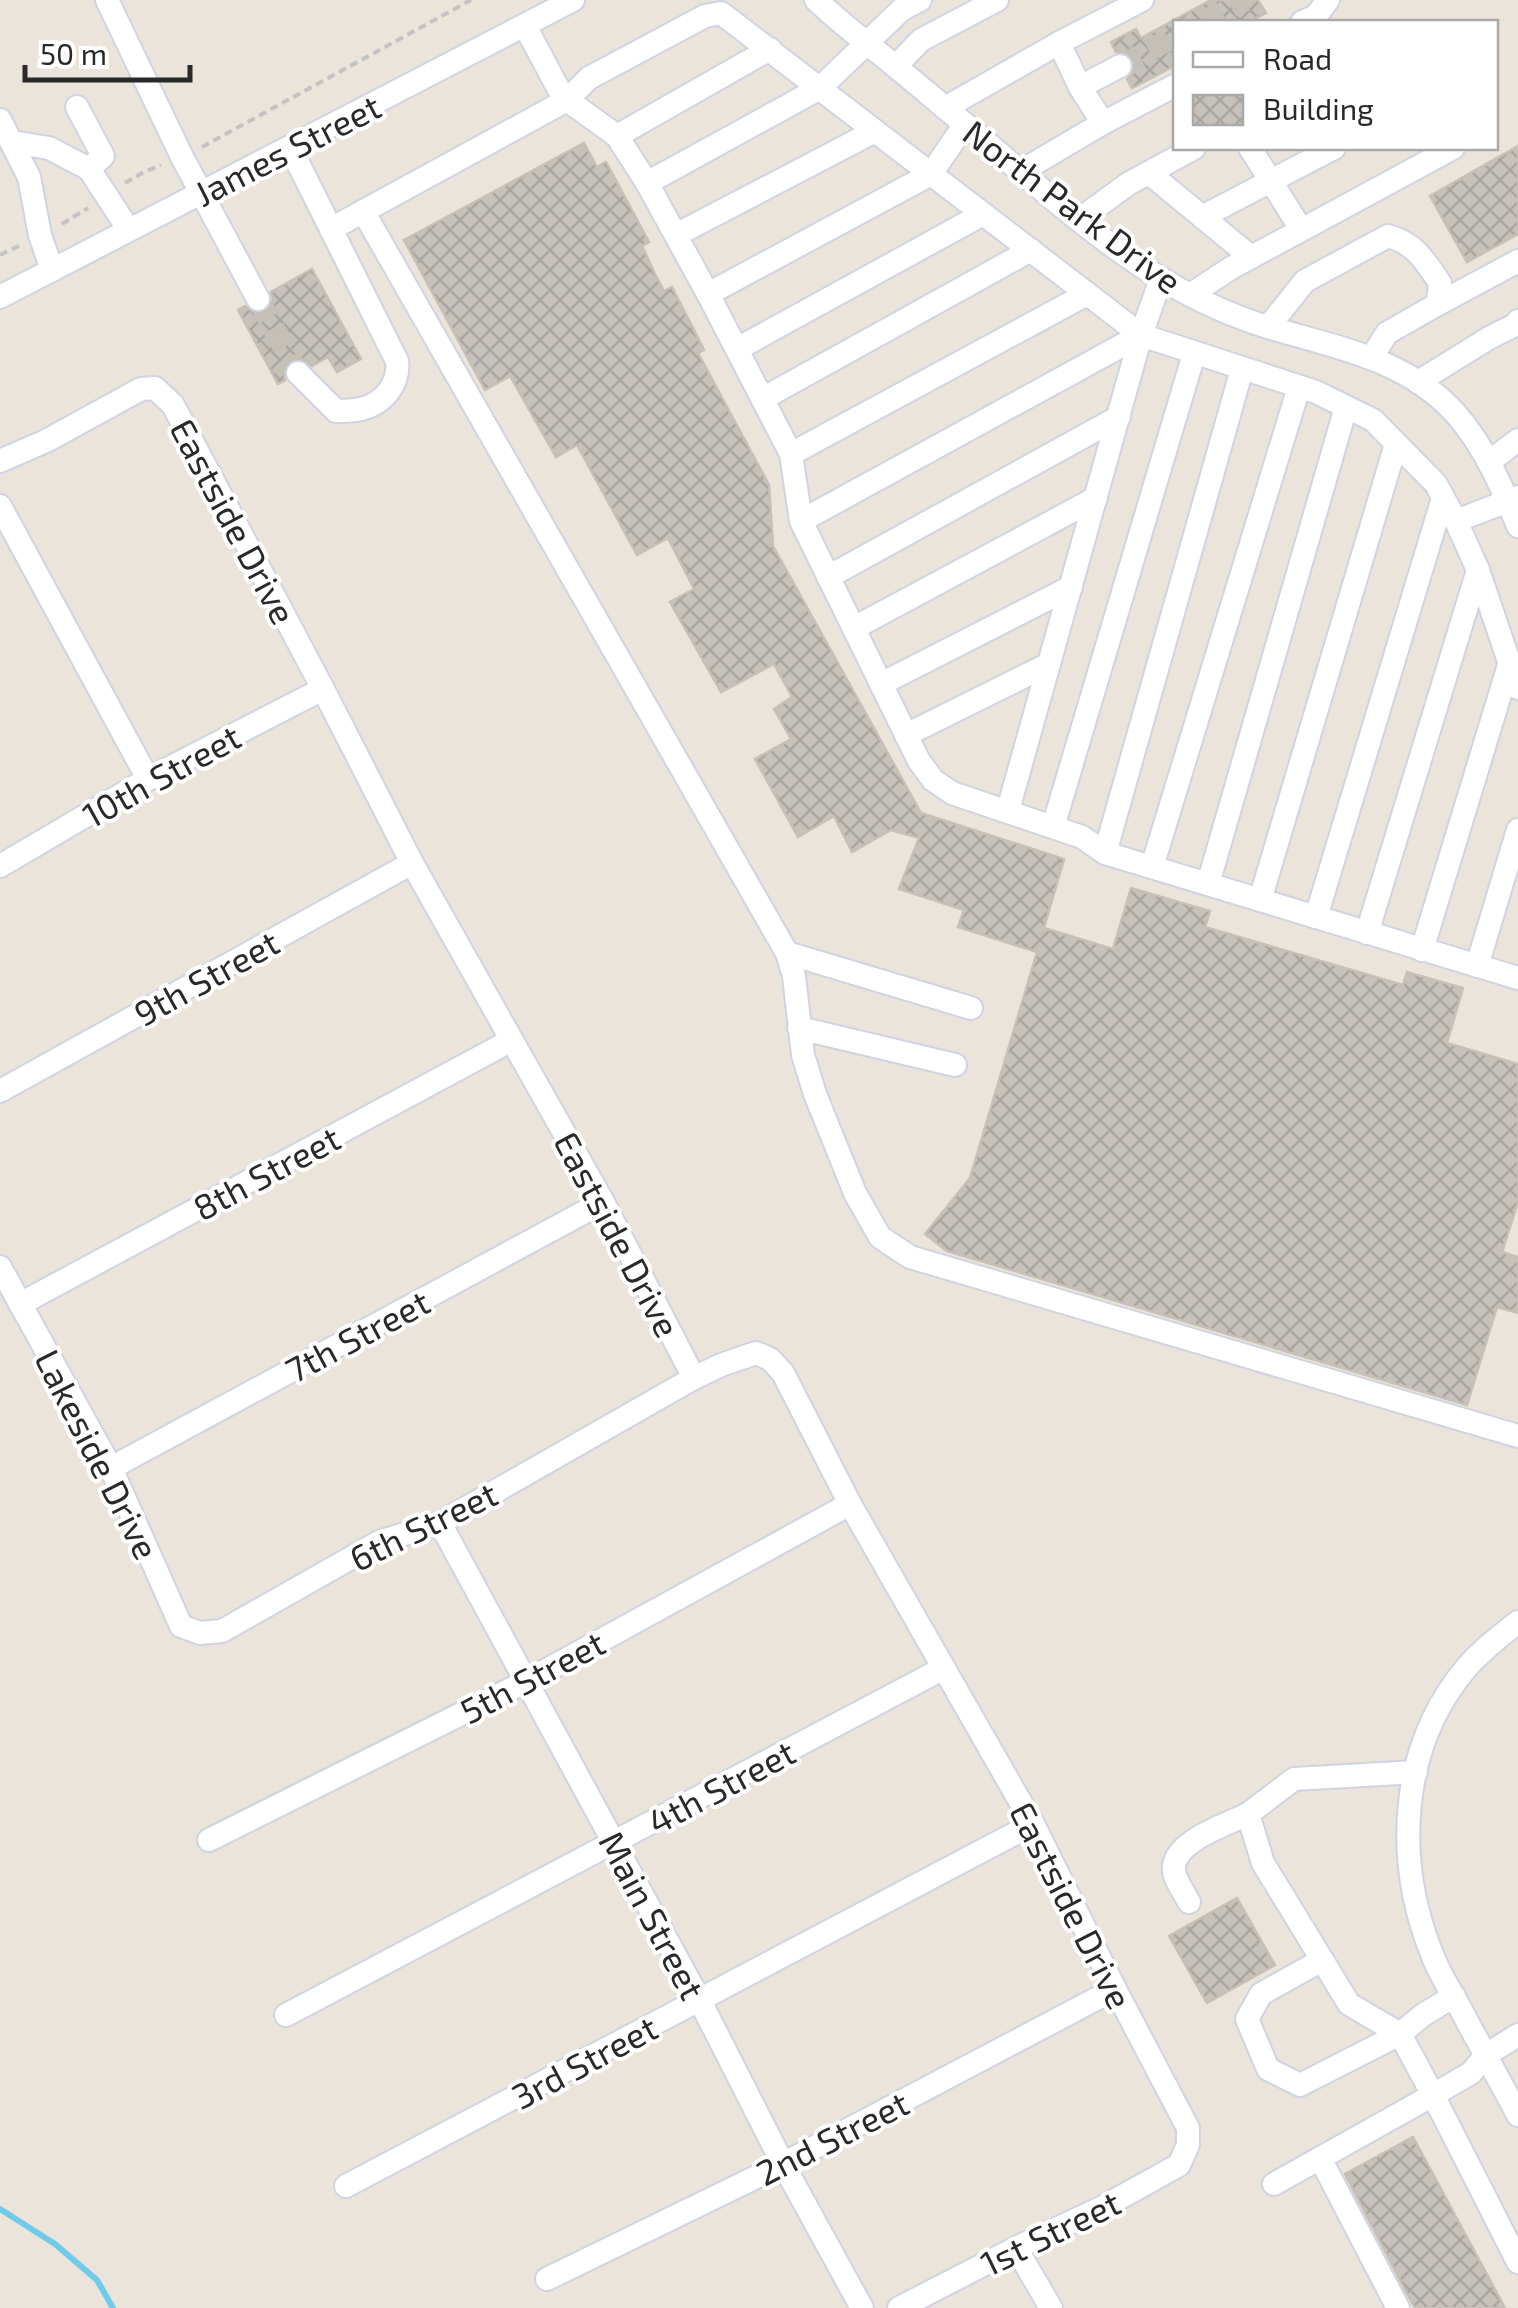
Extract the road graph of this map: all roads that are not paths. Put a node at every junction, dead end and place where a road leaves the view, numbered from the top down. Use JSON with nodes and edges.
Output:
{"nodes":[{"id":1,"x":107,"y":0,"type":"edge"},
{"id":2,"x":816,"y":0,"type":"edge"},
{"id":3,"x":920,"y":0,"type":"edge"},
{"id":4,"x":997,"y":0,"type":"edge"},
{"id":5,"x":1142,"y":0,"type":"edge"},
{"id":6,"x":1328,"y":0,"type":"edge"},
{"id":7,"x":566,"y":2,"type":"edge"},
{"id":8,"x":1307,"y":20,"type":"edge"},
{"id":9,"x":525,"y":26,"type":"junction"},
{"id":10,"x":866,"y":42,"type":"junction"},
{"id":11,"x":1059,"y":43,"type":"junction"},
{"id":12,"x":770,"y":49,"type":"junction"},
{"id":13,"x":896,"y":66,"type":"junction"},
{"id":14,"x":1120,"y":66,"type":"tunnel mouth"},
{"id":15,"x":1080,"y":87,"type":"junction"},
{"id":16,"x":1173,"y":87,"type":"edge"},
{"id":17,"x":820,"y":88,"type":"junction"},
{"id":18,"x":567,"y":100,"type":"junction"},
{"id":19,"x":77,"y":107,"type":"dead end"},
{"id":20,"x":945,"y":108,"type":"junction"},
{"id":21,"x":0,"y":120,"type":"edge"},
{"id":22,"x":1103,"y":123,"type":"junction"},
{"id":23,"x":964,"y":124,"type":"junction"},
{"id":24,"x":875,"y":131,"type":"junction"},
{"id":25,"x":617,"y":136,"type":"junction"},
{"id":26,"x":12,"y":142,"type":"junction"},
{"id":27,"x":290,"y":148,"type":"junction"},
{"id":28,"x":1190,"y":150,"type":"edge"},
{"id":29,"x":1251,"y":150,"type":"edge"},
{"id":30,"x":1330,"y":150,"type":"edge"},
{"id":31,"x":1443,"y":150,"type":"edge"},
{"id":32,"x":90,"y":170,"type":"junction"},
{"id":33,"x":1020,"y":172,"type":"junction"},
{"id":34,"x":1148,"y":173,"type":"junction"},
{"id":35,"x":931,"y":174,"type":"junction"},
{"id":36,"x":1271,"y":180,"type":"junction"},
{"id":37,"x":647,"y":183,"type":"junction"},
{"id":38,"x":201,"y":193,"type":"junction"},
{"id":39,"x":363,"y":211,"type":"junction"},
{"id":40,"x":983,"y":214,"type":"junction"},
{"id":41,"x":1202,"y":217,"type":"junction"},
{"id":42,"x":1080,"y":220,"type":"junction"},
{"id":43,"x":331,"y":229,"type":"junction"},
{"id":44,"x":129,"y":230,"type":"junction"},
{"id":45,"x":1302,"y":230,"type":"junction"},
{"id":46,"x":676,"y":236,"type":"junction"},
{"id":47,"x":1031,"y":250,"type":"junction"},
{"id":48,"x":1251,"y":257,"type":"junction"},
{"id":49,"x":1518,"y":261,"type":"edge"},
{"id":50,"x":52,"y":270,"type":"junction"},
{"id":51,"x":1161,"y":279,"type":"junction"},
{"id":52,"x":708,"y":294,"type":"junction"},
{"id":53,"x":1087,"y":294,"type":"junction"},
{"id":54,"x":1190,"y":296,"type":"junction"},
{"id":55,"x":0,"y":297,"type":"edge"},
{"id":56,"x":258,"y":299,"type":"tunnel mouth"},
{"id":57,"x":1438,"y":304,"type":"junction"},
{"id":58,"x":1517,"y":325,"type":"edge"},
{"id":59,"x":1268,"y":326,"type":"junction"},
{"id":60,"x":1141,"y":335,"type":"junction"},
{"id":61,"x":737,"y":349,"type":"junction"},
{"id":62,"x":1194,"y":354,"type":"junction"},
{"id":63,"x":1371,"y":358,"type":"junction"},
{"id":64,"x":1242,"y":369,"type":"junction"},
{"id":65,"x":298,"y":373,"type":"tunnel mouth"},
{"id":66,"x":1418,"y":382,"type":"junction"},
{"id":67,"x":1299,"y":387,"type":"junction"},
{"id":68,"x":764,"y":398,"type":"junction"},
{"id":69,"x":1346,"y":407,"type":"junction"},
{"id":70,"x":1119,"y":416,"type":"junction"},
{"id":71,"x":1518,"y":440,"type":"edge"},
{"id":72,"x":1396,"y":444,"type":"junction"},
{"id":73,"x":791,"y":454,"type":"junction"},
{"id":74,"x":0,"y":461,"type":"edge"},
{"id":75,"x":1489,"y":462,"type":"junction"},
{"id":76,"x":1096,"y":498,"type":"junction"},
{"id":77,"x":1443,"y":498,"type":"junction"},
{"id":78,"x":1513,"y":499,"type":"edge"},
{"id":79,"x":0,"y":506,"type":"edge"},
{"id":80,"x":1456,"y":520,"type":"junction"},
{"id":81,"x":801,"y":522,"type":"junction"},
{"id":82,"x":1518,"y":526,"type":"edge"},
{"id":83,"x":1478,"y":570,"type":"junction"},
{"id":84,"x":828,"y":577,"type":"junction"},
{"id":85,"x":1071,"y":587,"type":"junction"},
{"id":86,"x":854,"y":628,"type":"junction"},
{"id":87,"x":1049,"y":664,"type":"junction"},
{"id":88,"x":1509,"y":664,"type":"junction"},
{"id":89,"x":881,"y":684,"type":"junction"},
{"id":90,"x":323,"y":688,"type":"junction"},
{"id":91,"x":1518,"y":688,"type":"edge"},
{"id":92,"x":906,"y":735,"type":"junction"},
{"id":93,"x":148,"y":779,"type":"junction"},
{"id":94,"x":1008,"y":810,"type":"junction"},
{"id":95,"x":1053,"y":827,"type":"junction"},
{"id":96,"x":1518,"y":830,"type":"edge"},
{"id":97,"x":1105,"y":852,"type":"junction"},
{"id":98,"x":412,"y":863,"type":"junction"},
{"id":99,"x":1,"y":864,"type":"edge"},
{"id":100,"x":1152,"y":867,"type":"junction"},
{"id":101,"x":1208,"y":884,"type":"junction"},
{"id":102,"x":1260,"y":900,"type":"junction"},
{"id":103,"x":1316,"y":918,"type":"junction"},
{"id":104,"x":1367,"y":933,"type":"junction"},
{"id":105,"x":1422,"y":950,"type":"junction"},
{"id":106,"x":787,"y":953,"type":"junction"},
{"id":107,"x":1476,"y":966,"type":"junction"},
{"id":108,"x":1518,"y":978,"type":"edge"},
{"id":109,"x":972,"y":1008,"type":"dead end"},
{"id":110,"x":799,"y":1028,"type":"junction"},
{"id":111,"x":512,"y":1040,"type":"junction"},
{"id":112,"x":955,"y":1065,"type":"dead end"},
{"id":113,"x":0,"y":1090,"type":"edge"},
{"id":114,"x":603,"y":1202,"type":"junction"},
{"id":115,"x":0,"y":1267,"type":"edge"},
{"id":116,"x":20,"y":1304,"type":"junction"},
{"id":117,"x":694,"y":1378,"type":"junction"},
{"id":118,"x":1518,"y":1436,"type":"edge"},
{"id":119,"x":110,"y":1468,"type":"junction"},
{"id":120,"x":850,"y":1504,"type":"junction"},
{"id":121,"x":440,"y":1524,"type":"junction"},
{"id":122,"x":1518,"y":1622,"type":"edge"},
{"id":123,"x":200,"y":1633,"type":"joint"},
{"id":124,"x":944,"y":1668,"type":"junction"},
{"id":125,"x":525,"y":1682,"type":"junction"},
{"id":126,"x":1416,"y":1772,"type":"junction"},
{"id":127,"x":1248,"y":1814,"type":"junction"},
{"id":128,"x":1033,"y":1824,"type":"junction"},
{"id":129,"x":210,"y":1840,"type":"dead end"},
{"id":130,"x":614,"y":1843,"type":"junction"},
{"id":131,"x":1189,"y":1902,"type":"dead end"},
{"id":132,"x":1322,"y":1960,"type":"junction"},
{"id":133,"x":1115,"y":1988,"type":"junction"},
{"id":134,"x":1454,"y":1996,"type":"junction"},
{"id":135,"x":700,"y":2001,"type":"junction"},
{"id":136,"x":286,"y":2015,"type":"dead end"},
{"id":137,"x":1400,"y":2034,"type":"junction"},
{"id":138,"x":1518,"y":2035,"type":"edge"},
{"id":139,"x":1486,"y":2055,"type":"junction"},
{"id":140,"x":1432,"y":2095,"type":"junction"},
{"id":141,"x":1518,"y":2115,"type":"edge"},
{"id":142,"x":1188,"y":2144,"type":"joint"},
{"id":143,"x":1320,"y":2158,"type":"junction"},
{"id":144,"x":784,"y":2164,"type":"junction"},
{"id":145,"x":1274,"y":2184,"type":"dead end"},
{"id":146,"x":346,"y":2186,"type":"dead end"},
{"id":147,"x":1016,"y":2248,"type":"junction"},
{"id":148,"x":1518,"y":2262,"type":"edge"},
{"id":149,"x":547,"y":2280,"type":"dead end"},
{"id":150,"x":862,"y":2308,"type":"edge"},
{"id":151,"x":900,"y":2308,"type":"edge"},
{"id":152,"x":1051,"y":2308,"type":"edge"},
{"id":153,"x":1398,"y":2308,"type":"edge"}],
"edges":[{"from":1,"to":38,"type":"street"},
{"from":2,"to":10,"type":"street","name":"North Park Drive"},
{"from":3,"to":10,"type":"street"},
{"from":4,"to":13,"type":"street"},
{"from":5,"to":11,"type":"street"},
{"from":6,"to":8,"type":"street"},
{"from":7,"to":9,"type":"street","name":"James Street"},
{"from":9,"to":18,"type":"street"},
{"from":9,"to":27,"type":"street","name":"James Street"},
{"from":10,"to":13,"type":"street","name":"North Park Drive"},
{"from":10,"to":17,"type":"street"},
{"from":11,"to":15,"type":"street"},
{"from":11,"to":20,"type":"street"},
{"from":12,"to":17,"type":"street"},
{"from":12,"to":18,"type":"street"},
{"from":12,"to":25,"type":"street"},
{"from":13,"to":20,"type":"street","name":"North Park Drive"},
{"from":14,"to":15,"type":"street"},
{"from":15,"to":22,"type":"street"},
{"from":16,"to":22,"type":"street"},
{"from":17,"to":24,"type":"street"},
{"from":17,"to":37,"type":"street"},
{"from":18,"to":25,"type":"street"},
{"from":18,"to":39,"type":"street"},
{"from":19,"to":32,"type":"street"},
{"from":20,"to":23,"type":"street","name":"North Park Drive"},
{"from":21,"to":26,"type":"street"},
{"from":22,"to":33,"type":"street"},
{"from":23,"to":33,"type":"street","name":"North Park Drive"},
{"from":23,"to":35,"type":"street"},
{"from":24,"to":35,"type":"street"},
{"from":24,"to":46,"type":"street"},
{"from":25,"to":37,"type":"street"},
{"from":26,"to":32,"type":"street"},
{"from":26,"to":50,"type":"street"},
{"from":27,"to":38,"type":"street","name":"James Street"},
{"from":27,"to":43,"type":"street"},
{"from":28,"to":34,"type":"street"},
{"from":29,"to":36,"type":"street"},
{"from":30,"to":36,"type":"street"},
{"from":31,"to":45,"type":"street"},
{"from":32,"to":44,"type":"street"},
{"from":33,"to":42,"type":"street","name":"North Park Drive"},
{"from":34,"to":41,"type":"street"},
{"from":34,"to":42,"type":"street"},
{"from":35,"to":40,"type":"street"},
{"from":35,"to":52,"type":"street"},
{"from":36,"to":41,"type":"street"},
{"from":36,"to":45,"type":"street"},
{"from":37,"to":46,"type":"street"},
{"from":38,"to":44,"type":"street","name":"James Street"},
{"from":38,"to":56,"type":"street"},
{"from":39,"to":43,"type":"street"},
{"from":39,"to":106,"type":"street"},
{"from":40,"to":47,"type":"street"},
{"from":40,"to":61,"type":"street"},
{"from":41,"to":48,"type":"street"},
{"from":42,"to":51,"type":"street","name":"North Park Drive"},
{"from":43,"to":65,"type":"street"},
{"from":44,"to":50,"type":"street","name":"James Street"},
{"from":45,"to":48,"type":"street"},
{"from":46,"to":52,"type":"street"},
{"from":47,"to":53,"type":"street"},
{"from":47,"to":68,"type":"street"},
{"from":48,"to":54,"type":"street"},
{"from":49,"to":57,"type":"street"},
{"from":50,"to":55,"type":"street","name":"James Street"},
{"from":51,"to":54,"type":"street","name":"North Park Drive"},
{"from":51,"to":60,"type":"street"},
{"from":52,"to":61,"type":"street"},
{"from":53,"to":60,"type":"street"},
{"from":53,"to":73,"type":"street"},
{"from":54,"to":59,"type":"street","name":"North Park Drive"},
{"from":57,"to":59,"type":"street"},
{"from":57,"to":63,"type":"street"},
{"from":58,"to":66,"type":"street"},
{"from":59,"to":63,"type":"street","name":"North Park Drive"},
{"from":60,"to":62,"type":"street"},
{"from":60,"to":70,"type":"street"},
{"from":60,"to":81,"type":"street"},
{"from":61,"to":68,"type":"street"},
{"from":62,"to":64,"type":"street"},
{"from":62,"to":95,"type":"street"},
{"from":63,"to":66,"type":"street","name":"North Park Drive"},
{"from":64,"to":67,"type":"street"},
{"from":64,"to":97,"type":"street"},
{"from":66,"to":75,"type":"street","name":"North Park Drive"},
{"from":67,"to":69,"type":"street"},
{"from":67,"to":100,"type":"street"},
{"from":68,"to":73,"type":"street"},
{"from":69,"to":72,"type":"street"},
{"from":69,"to":101,"type":"street"},
{"from":70,"to":76,"type":"street"},
{"from":70,"to":84,"type":"street"},
{"from":71,"to":75,"type":"street"},
{"from":72,"to":77,"type":"street"},
{"from":72,"to":102,"type":"street"},
{"from":73,"to":81,"type":"street"},
{"from":74,"to":90,"type":"street","name":"Eastside Drive"},
{"from":75,"to":78,"type":"street","name":"North Park Drive"},
{"from":76,"to":85,"type":"street"},
{"from":76,"to":86,"type":"street"},
{"from":77,"to":80,"type":"street"},
{"from":77,"to":103,"type":"street"},
{"from":78,"to":80,"type":"street"},
{"from":78,"to":82,"type":"street","name":"North Park Drive"},
{"from":79,"to":93,"type":"street"},
{"from":80,"to":83,"type":"street"},
{"from":81,"to":84,"type":"street"},
{"from":83,"to":88,"type":"street"},
{"from":83,"to":104,"type":"street"},
{"from":84,"to":86,"type":"street"},
{"from":85,"to":87,"type":"street"},
{"from":85,"to":89,"type":"street"},
{"from":86,"to":89,"type":"street"},
{"from":87,"to":92,"type":"street"},
{"from":87,"to":94,"type":"street"},
{"from":88,"to":91,"type":"street"},
{"from":88,"to":105,"type":"street"},
{"from":89,"to":92,"type":"street"},
{"from":90,"to":93,"type":"street","name":"10th Street"},
{"from":90,"to":98,"type":"street","name":"Eastside Drive"},
{"from":92,"to":94,"type":"street"},
{"from":93,"to":99,"type":"street","name":"10th Street"},
{"from":94,"to":95,"type":"street"},
{"from":95,"to":97,"type":"street"},
{"from":96,"to":107,"type":"street"},
{"from":97,"to":100,"type":"street"},
{"from":98,"to":111,"type":"street","name":"Eastside Drive"},
{"from":98,"to":113,"type":"street","name":"9th Street"},
{"from":100,"to":101,"type":"street"},
{"from":101,"to":102,"type":"street"},
{"from":102,"to":103,"type":"street"},
{"from":103,"to":104,"type":"street"},
{"from":104,"to":105,"type":"street"},
{"from":105,"to":107,"type":"street"},
{"from":106,"to":109,"type":"street"},
{"from":106,"to":110,"type":"street"},
{"from":107,"to":108,"type":"street"},
{"from":110,"to":112,"type":"street"},
{"from":110,"to":118,"type":"street"},
{"from":111,"to":114,"type":"street","name":"Eastside Drive"},
{"from":111,"to":116,"type":"street","name":"8th Street"},
{"from":114,"to":117,"type":"street","name":"Eastside Drive"},
{"from":114,"to":119,"type":"street","name":"7th Street"},
{"from":115,"to":116,"type":"street","name":"Lakeside Drive"},
{"from":116,"to":119,"type":"street","name":"Lakeside Drive"},
{"from":117,"to":120,"type":"street","name":"Eastside Drive"},
{"from":117,"to":121,"type":"street","name":"6th Street"},
{"from":119,"to":123,"type":"street","name":"Lakeside Drive"},
{"from":120,"to":124,"type":"street","name":"Eastside Drive"},
{"from":120,"to":125,"type":"street","name":"5th Street"},
{"from":121,"to":123,"type":"street","name":"6th Street"},
{"from":121,"to":125,"type":"street","name":"Main Street"},
{"from":122,"to":126,"type":"street"},
{"from":124,"to":128,"type":"street","name":"Eastside Drive"},
{"from":124,"to":130,"type":"street","name":"4th Street"},
{"from":125,"to":129,"type":"street","name":"5th Street"},
{"from":125,"to":130,"type":"street","name":"Main Street"},
{"from":126,"to":127,"type":"street"},
{"from":126,"to":134,"type":"street"},
{"from":127,"to":131,"type":"street"},
{"from":127,"to":132,"type":"street"},
{"from":128,"to":133,"type":"street","name":"Eastside Drive"},
{"from":128,"to":135,"type":"street","name":"3rd Street"},
{"from":130,"to":135,"type":"street","name":"Main Street"},
{"from":130,"to":136,"type":"street","name":"4th Street"},
{"from":132,"to":137,"type":"street"},
{"from":132,"to":137,"type":"street"},
{"from":133,"to":142,"type":"street","name":"Eastside Drive"},
{"from":133,"to":144,"type":"street","name":"2nd Street"},
{"from":134,"to":137,"type":"street"},
{"from":134,"to":139,"type":"street"},
{"from":135,"to":144,"type":"street","name":"Main Street"},
{"from":135,"to":146,"type":"street","name":"3rd Street"},
{"from":137,"to":140,"type":"street"},
{"from":138,"to":139,"type":"street"},
{"from":139,"to":140,"type":"street"},
{"from":139,"to":141,"type":"street"},
{"from":140,"to":143,"type":"street"},
{"from":140,"to":148,"type":"street"},
{"from":142,"to":147,"type":"street","name":"1st Street"},
{"from":143,"to":145,"type":"street"},
{"from":143,"to":153,"type":"street"},
{"from":144,"to":149,"type":"street","name":"2nd Street"},
{"from":144,"to":150,"type":"street","name":"Main Street"},
{"from":147,"to":151,"type":"street","name":"1st Street"},
{"from":147,"to":152,"type":"street"}]}
